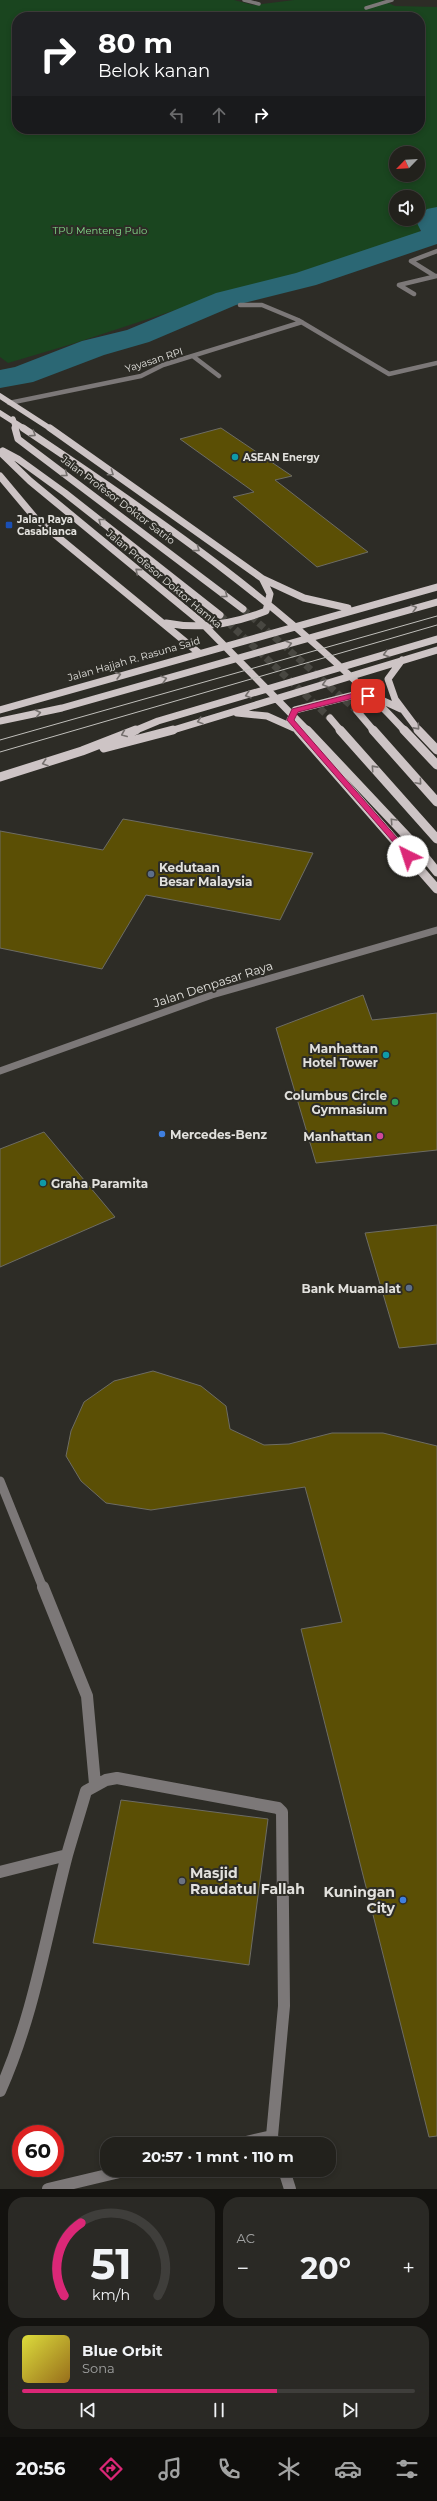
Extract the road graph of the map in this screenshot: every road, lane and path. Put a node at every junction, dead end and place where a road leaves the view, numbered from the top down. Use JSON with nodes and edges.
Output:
{"nodes":[{"id":1,"x":244,"y":0,"type":"edge"},
{"id":2,"x":392,"y":0,"type":"edge"},
{"id":3,"x":259,"y":4,"type":"dead end"},
{"id":4,"x":366,"y":8,"type":"dead end"},
{"id":5,"x":437,"y":251,"type":"edge"},
{"id":6,"x":436,"y":276,"type":"edge"},
{"id":7,"x":414,"y":294,"type":"dead end"},
{"id":8,"x":240,"y":305,"type":"dead end"},
{"id":9,"x":302,"y":322,"type":"junction"},
{"id":10,"x":194,"y":357,"type":"junction"},
{"id":11,"x":437,"y":363,"type":"edge"},
{"id":12,"x":219,"y":376,"type":"dead end"},
{"id":13,"x":0,"y":396,"type":"edge"},
{"id":14,"x":9,"y":403,"type":"junction"},
{"id":15,"x":0,"y":413,"type":"edge"},
{"id":16,"x":0,"y":449,"type":"edge"},
{"id":17,"x":0,"y":452,"type":"edge"},
{"id":18,"x":0,"y":476,"type":"edge"},
{"id":19,"x":263,"y":579,"type":"junction"},
{"id":20,"x":437,"y":587,"type":"edge"},
{"id":21,"x":437,"y":602,"type":"edge"},
{"id":22,"x":243,"y":609,"type":"tunnel mouth"},
{"id":23,"x":352,"y":609,"type":"junction"},
{"id":24,"x":220,"y":614,"type":"tunnel mouth"},
{"id":25,"x":163,"y":622,"type":"junction"},
{"id":26,"x":437,"y":639,"type":"edge"},
{"id":27,"x":437,"y":650,"type":"edge"},
{"id":28,"x":199,"y":653,"type":"junction"},
{"id":29,"x":402,"y":660,"type":"junction"},
{"id":30,"x":401,"y":709,"type":"junction"},
{"id":31,"x":0,"y":710,"type":"edge"},
{"id":32,"x":357,"y":711,"type":"tunnel mouth"},
{"id":33,"x":226,"y":713,"type":"junction"},
{"id":34,"x":330,"y":718,"type":"tunnel mouth"},
{"id":35,"x":0,"y":721,"type":"edge"},
{"id":36,"x":298,"y":731,"type":"junction"},
{"id":37,"x":437,"y":750,"type":"edge"},
{"id":38,"x":82,"y":751,"type":"junction"},
{"id":39,"x":437,"y":765,"type":"edge"},
{"id":40,"x":0,"y":777,"type":"edge"},
{"id":41,"x":437,"y":802,"type":"edge"},
{"id":42,"x":437,"y":839,"type":"edge"},
{"id":43,"x":437,"y":872,"type":"edge"},
{"id":44,"x":437,"y":889,"type":"edge"},
{"id":45,"x":437,"y":930,"type":"edge"},
{"id":46,"x":0,"y":1071,"type":"edge"},
{"id":47,"x":0,"y":1480,"type":"edge"},
{"id":48,"x":95,"y":1784,"type":"junction"},
{"id":49,"x":67,"y":1855,"type":"junction"},
{"id":50,"x":0,"y":1872,"type":"edge"},
{"id":51,"x":0,"y":2091,"type":"edge"},
{"id":52,"x":274,"y":2137,"type":"edge"},
{"id":53,"x":100,"y":2177,"type":"edge"},
{"id":54,"x":286,"y":2177,"type":"edge"},
{"id":55,"x":48,"y":2189,"type":"edge"},
{"id":56,"x":290,"y":2189,"type":"edge"}],
"edges":[{"from":1,"to":3,"type":"street"},
{"from":2,"to":4,"type":"street"},
{"from":5,"to":6,"type":"street"},
{"from":6,"to":7,"type":"street"},
{"from":8,"to":9,"type":"street"},
{"from":9,"to":10,"type":"street","name":"Yayasan RPI"},
{"from":9,"to":11,"type":"street"},
{"from":10,"to":12,"type":"street"},
{"from":10,"to":14,"type":"street","name":"Yayasan RPI"},
{"from":13,"to":14,"type":"main road"},
{"from":14,"to":19,"type":"main road","one_way":true},
{"from":14,"to":22,"type":"main road","name":"Jalan Profesor Doktor Satrio","one_way":true},
{"from":15,"to":39,"type":"main road","one_way":true},
{"from":24,"to":16,"type":"main road","one_way":true},
{"from":43,"to":17,"type":"main road","name":"Jalan Profesor Doktor Hamka","one_way":true},
{"from":18,"to":25,"type":"main road"},
{"from":19,"to":23,"type":"main road"},
{"from":19,"to":25,"type":"main road"},
{"from":20,"to":23,"type":"main road","name":"Jalan Hajjah R. Rasuna Said"},
{"from":35,"to":21,"type":"main road","one_way":true},
{"from":23,"to":28,"type":"main road","name":"Jalan Hajjah R. Rasuna Said"},
{"from":25,"to":28,"type":"main road"},
{"from":26,"to":38,"type":"main road","one_way":true},
{"from":27,"to":29,"type":"main road"},
{"from":31,"to":28,"type":"main road","name":"Jalan Hajjah R. Rasuna Said","one_way":true},
{"from":29,"to":30,"type":"main road"},
{"from":29,"to":33,"type":"main road","one_way":true},
{"from":30,"to":36,"type":"main road"},
{"from":30,"to":37,"type":"main road","one_way":true},
{"from":32,"to":41,"type":"main road","one_way":true},
{"from":33,"to":36,"type":"main road"},
{"from":33,"to":38,"type":"main road","one_way":true},
{"from":42,"to":34,"type":"main road","one_way":true},
{"from":36,"to":44,"type":"main road"},
{"from":38,"to":40,"type":"main road","one_way":true},
{"from":45,"to":46,"type":"street","name":"Jalan Denpasar Raya"},
{"from":47,"to":48,"type":"street"},
{"from":48,"to":49,"type":"street"},
{"from":48,"to":52,"type":"street"},
{"from":49,"to":50,"type":"street"},
{"from":49,"to":51,"type":"street"},
{"from":53,"to":55,"type":"street"},
{"from":54,"to":56,"type":"street"}]}
